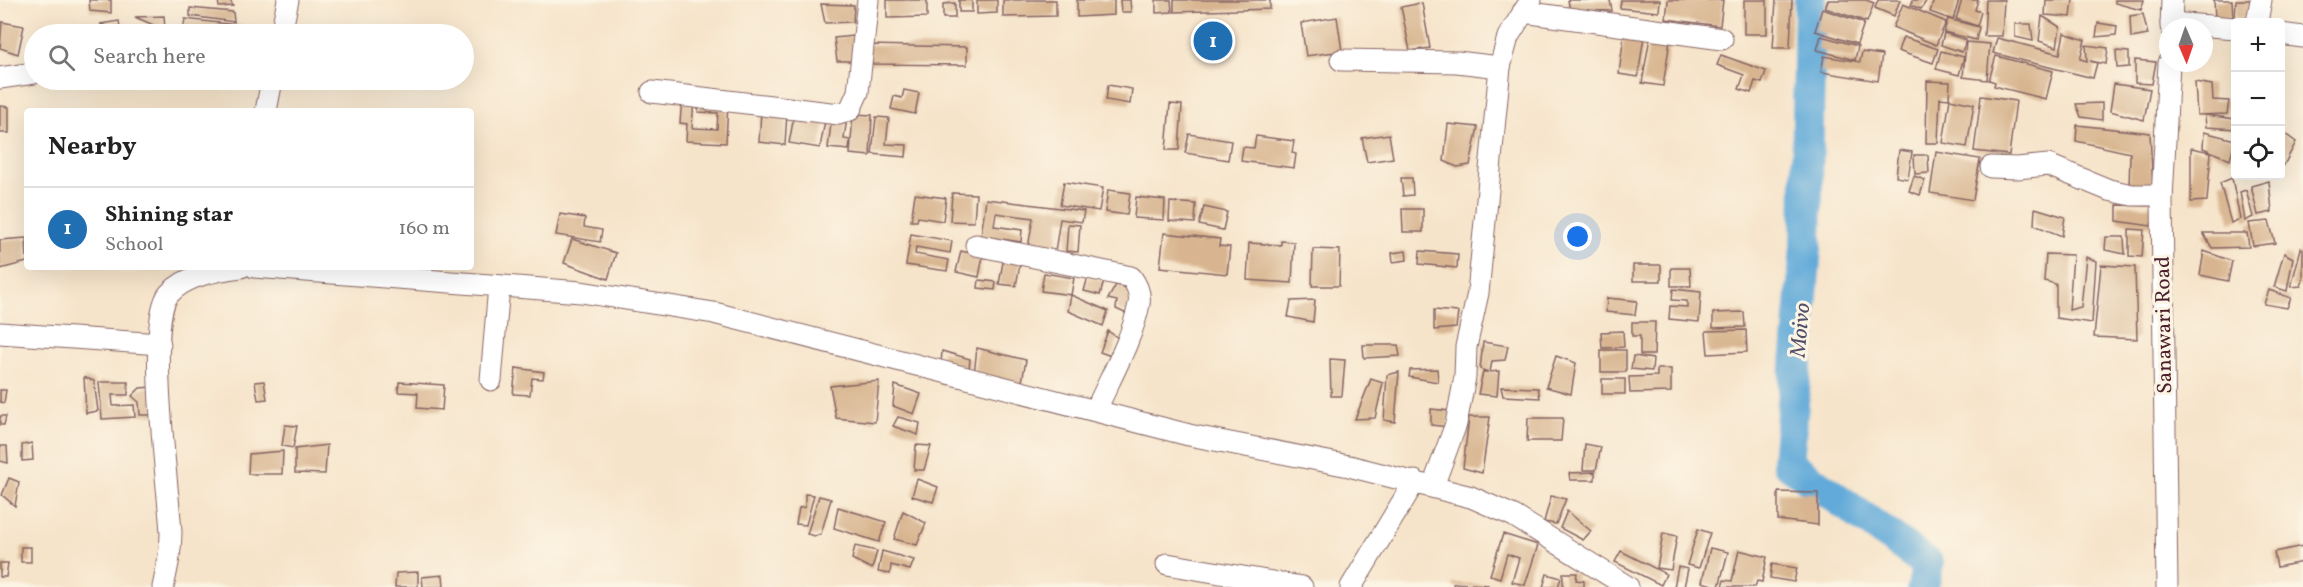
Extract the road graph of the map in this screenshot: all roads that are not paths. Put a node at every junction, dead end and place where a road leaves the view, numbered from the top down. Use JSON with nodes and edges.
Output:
{"nodes":[{"id":1,"x":288,"y":0,"type":"edge"},
{"id":2,"x":868,"y":0,"type":"edge"},
{"id":3,"x":2172,"y":0,"type":"edge"},
{"id":4,"x":2261,"y":0,"type":"edge"},
{"id":5,"x":1527,"y":6,"type":"edge"},
{"id":6,"x":2171,"y":18,"type":"edge"},
{"id":7,"x":2259,"y":18,"type":"edge"},
{"id":8,"x":283,"y":24,"type":"edge"},
{"id":9,"x":2213,"y":27,"type":"edge"},
{"id":10,"x":2231,"y":28,"type":"edge"},
{"id":11,"x":2285,"y":35,"type":"edge"},
{"id":12,"x":2303,"y":37,"type":"edge"},
{"id":13,"x":1722,"y":39,"type":"dead end"},
{"id":14,"x":1341,"y":60,"type":"dead end"},
{"id":15,"x":1500,"y":67,"type":"junction"},
{"id":16,"x":2169,"y":72,"type":"edge"},
{"id":17,"x":24,"y":74,"type":"edge"},
{"id":18,"x":0,"y":78,"type":"edge"},
{"id":19,"x":270,"y":90,"type":"edge"},
{"id":20,"x":652,"y":92,"type":"dead end"},
{"id":21,"x":267,"y":108,"type":"edge"},
{"id":22,"x":1991,"y":167,"type":"dead end"},
{"id":23,"x":2162,"y":195,"type":"junction"},
{"id":24,"x":976,"y":245,"type":"dead end"},
{"id":25,"x":214,"y":270,"type":"edge"},
{"id":26,"x":293,"y":270,"type":"edge"},
{"id":27,"x":500,"y":286,"type":"junction"},
{"id":28,"x":0,"y":333,"type":"edge"},
{"id":29,"x":160,"y":344,"type":"junction"},
{"id":30,"x":491,"y":380,"type":"dead end"},
{"id":31,"x":1096,"y":410,"type":"junction"},
{"id":32,"x":1424,"y":483,"type":"junction"},
{"id":33,"x":1167,"y":564,"type":"dead end"},
{"id":34,"x":163,"y":587,"type":"edge"},
{"id":35,"x":1302,"y":587,"type":"edge"},
{"id":36,"x":1351,"y":587,"type":"edge"},
{"id":37,"x":1628,"y":587,"type":"edge"},
{"id":38,"x":2167,"y":587,"type":"edge"}],
"edges":[{"from":1,"to":8,"type":"street"},
{"from":2,"to":20,"type":"street"},
{"from":3,"to":6,"type":"street"},
{"from":4,"to":7,"type":"street"},
{"from":5,"to":13,"type":"street"},
{"from":5,"to":15,"type":"street"},
{"from":9,"to":10,"type":"street"},
{"from":11,"to":12,"type":"street"},
{"from":14,"to":15,"type":"street"},
{"from":15,"to":32,"type":"street"},
{"from":16,"to":23,"type":"street","name":"Sanawari Road"},
{"from":17,"to":18,"type":"street"},
{"from":19,"to":21,"type":"street"},
{"from":22,"to":23,"type":"street"},
{"from":23,"to":38,"type":"street","name":"Sanawari Road"},
{"from":24,"to":31,"type":"street"},
{"from":25,"to":29,"type":"street"},
{"from":26,"to":27,"type":"street"},
{"from":27,"to":30,"type":"street"},
{"from":27,"to":31,"type":"street"},
{"from":28,"to":29,"type":"street"},
{"from":29,"to":34,"type":"street"},
{"from":31,"to":32,"type":"street"},
{"from":32,"to":36,"type":"street"},
{"from":32,"to":37,"type":"street"},
{"from":33,"to":35,"type":"street"}]}
